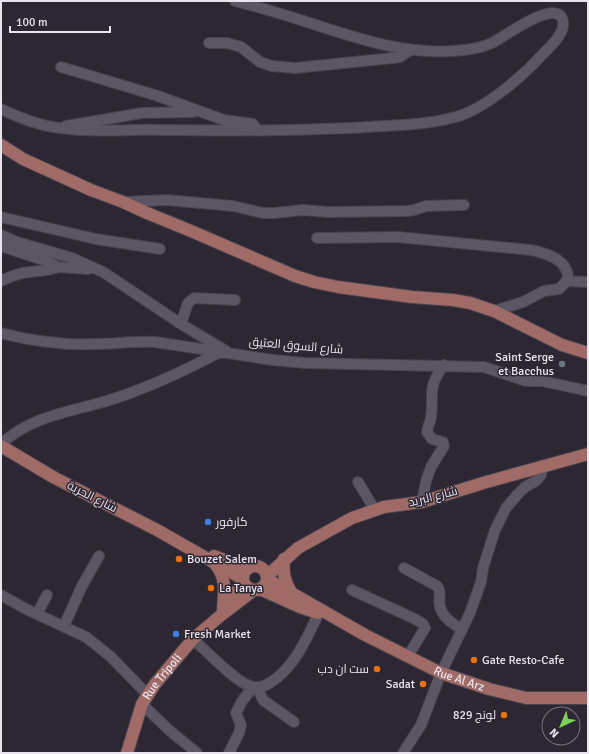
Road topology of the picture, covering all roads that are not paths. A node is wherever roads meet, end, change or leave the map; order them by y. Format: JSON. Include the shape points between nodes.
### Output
{"nodes":[{"id":1,"x":235,"y":1,"type":"edge"},
{"id":2,"x":209,"y":43,"type":"dead end"},
{"id":3,"x":410,"y":50,"type":"junction"},
{"id":4,"x":61,"y":67,"type":"dead end"},
{"id":5,"x":1,"y":109,"type":"edge"},
{"id":6,"x":199,"y":112,"type":"junction"},
{"id":7,"x":58,"y":128,"type":"junction"},
{"id":8,"x":254,"y":130,"type":"junction"},
{"id":9,"x":1,"y":145,"type":"edge"},
{"id":10,"x":1,"y":156,"type":"edge"},
{"id":11,"x":44,"y":168,"type":"junction"},
{"id":12,"x":123,"y":202,"type":"junction"},
{"id":13,"x":464,"y":205,"type":"dead end"},
{"id":14,"x":1,"y":217,"type":"edge"},
{"id":15,"x":1,"y":235,"type":"edge"},
{"id":16,"x":317,"y":238,"type":"dead end"},
{"id":17,"x":1,"y":246,"type":"edge"},
{"id":18,"x":160,"y":249,"type":"dead end"},
{"id":19,"x":58,"y":268,"type":"junction"},
{"id":20,"x":103,"y":272,"type":"junction"},
{"id":21,"x":1,"y":281,"type":"edge"},
{"id":22,"x":567,"y":281,"type":"junction"},
{"id":23,"x":588,"y":282,"type":"edge"},
{"id":24,"x":235,"y":300,"type":"dead end"},
{"id":25,"x":494,"y":311,"type":"junction"},
{"id":26,"x":181,"y":324,"type":"junction"},
{"id":27,"x":1,"y":333,"type":"edge"},
{"id":28,"x":220,"y":352,"type":"junction"},
{"id":29,"x":588,"y":353,"type":"edge"},
{"id":30,"x":232,"y":354,"type":"junction"},
{"id":31,"x":444,"y":365,"type":"junction"},
{"id":32,"x":588,"y":390,"type":"edge"},
{"id":33,"x":1,"y":445,"type":"edge"},
{"id":34,"x":588,"y":454,"type":"edge"},
{"id":35,"x":540,"y":467,"type":"junction"},
{"id":36,"x":358,"y":482,"type":"dead end"},
{"id":37,"x":422,"y":502,"type":"junction"},
{"id":38,"x":375,"y":510,"type":"junction"},
{"id":39,"x":185,"y":545,"type":"junction"},
{"id":40,"x":99,"y":556,"type":"dead end"},
{"id":41,"x":285,"y":558,"type":"junction"},
{"id":42,"x":215,"y":564,"type":"junction"},
{"id":43,"x":248,"y":568,"type":"junction"},
{"id":44,"x":404,"y":568,"type":"dead end"},
{"id":45,"x":243,"y":580,"type":"junction"},
{"id":46,"x":262,"y":580,"type":"junction"},
{"id":47,"x":352,"y":590,"type":"dead end"},
{"id":48,"x":291,"y":592,"type":"junction"},
{"id":49,"x":1,"y":594,"type":"edge"},
{"id":50,"x":47,"y":595,"type":"dead end"},
{"id":51,"x":222,"y":613,"type":"junction"},
{"id":52,"x":319,"y":613,"type":"junction"},
{"id":53,"x":37,"y":614,"type":"junction"},
{"id":54,"x":342,"y":621,"type":"junction"},
{"id":55,"x":64,"y":626,"type":"junction"},
{"id":56,"x":462,"y":630,"type":"junction"},
{"id":57,"x":193,"y":639,"type":"junction"},
{"id":58,"x":408,"y":656,"type":"junction"},
{"id":59,"x":441,"y":673,"type":"junction"},
{"id":60,"x":255,"y":687,"type":"junction"},
{"id":61,"x":588,"y":698,"type":"edge"},
{"id":62,"x":145,"y":700,"type":"junction"},
{"id":63,"x":294,"y":722,"type":"dead end"},
{"id":64,"x":127,"y":753,"type":"edge"},
{"id":65,"x":197,"y":753,"type":"edge"},
{"id":66,"x":229,"y":753,"type":"edge"},
{"id":67,"x":403,"y":753,"type":"edge"}],
"edges":[{"from":1,"to":3,"type":"street","via":[[365,41]]},
{"from":2,"to":3,"type":"street","via":[[227,43],[240,47],[260,62],[295,68],[393,58]]},
{"from":3,"to":8,"type":"street","via":[[463,50],[485,45],[500,38],[535,16],[550,11],[558,12],[562,16],[562,29],[558,37],[536,61],[483,105],[462,115],[416,124],[317,130]]},
{"from":4,"to":6,"type":"street","via":[[155,95]]},
{"from":5,"to":7,"type":"street","via":[[22,119]]},
{"from":6,"to":7,"type":"street","via":[[142,113]]},
{"from":6,"to":8,"type":"street","via":[[224,120],[253,124]]},
{"from":7,"to":8,"type":"street"},
{"from":9,"to":11,"type":"main road"},
{"from":10,"to":11,"type":"main road"},
{"from":11,"to":12,"type":"main road"},
{"from":12,"to":13,"type":"street","via":[[167,200],[233,206],[263,213],[302,210],[407,211],[426,206]]},
{"from":12,"to":25,"type":"main road","via":[[271,267],[314,282],[369,292],[453,300]]},
{"from":14,"to":18,"type":"street","via":[[88,237]]},
{"from":15,"to":20,"type":"street","via":[[72,258]]},
{"from":16,"to":22,"type":"street","via":[[398,237],[531,250],[556,258],[566,268]]},
{"from":17,"to":19,"type":"street","via":[[49,262]]},
{"from":19,"to":20,"type":"street","via":[[83,268]]},
{"from":19,"to":21,"type":"street","via":[[28,272]]},
{"from":20,"to":26,"type":"street"},
{"from":22,"to":23,"type":"street"},
{"from":22,"to":25,"type":"street","via":[[559,289],[544,291],[523,302]]},
{"from":24,"to":26,"type":"street","via":[[194,298],[188,303]]},
{"from":25,"to":29,"type":"main road","via":[[562,345]]},
{"from":26,"to":30,"type":"street"},
{"from":27,"to":28,"type":"street","name":"شارع السوق العتيق","via":[[56,344],[155,342]]},
{"from":28,"to":30,"type":"street","name":"شارع السوق العتيق"},
{"from":28,"to":33,"type":"street","via":[[169,377],[114,399],[43,418],[15,432]]},
{"from":30,"to":31,"type":"street","name":"شارع السوق العتيق","via":[[305,362]]},
{"from":31,"to":32,"type":"street","name":"شارع السوق العتيق","via":[[484,367],[526,381],[542,381]]},
{"from":31,"to":37,"type":"street","via":[[432,384],[431,419],[427,432],[432,439],[443,442],[444,446],[430,467]]},
{"from":33,"to":39,"type":"main road","name":"شارع الحرية","via":[[52,476]]},
{"from":34,"to":35,"type":"main road","name":"شارع البريد"},
{"from":35,"to":37,"type":"main road","name":"شارع البريد"},
{"from":35,"to":56,"type":"street","via":[[541,475],[525,487],[506,508],[495,530],[475,599]]},
{"from":36,"to":38,"type":"street"},
{"from":37,"to":38,"type":"main road","name":"شارع البريد"},
{"from":38,"to":41,"type":"main road","name":"شارع البريد","via":[[352,518],[310,540]]},
{"from":39,"to":42,"type":"main road"},
{"from":39,"to":43,"type":"main road"},
{"from":40,"to":55,"type":"street"},
{"from":41,"to":46,"type":"main road","name":"شارع البريد"},
{"from":41,"to":48,"type":"main road","via":[[286,582]]},
{"from":42,"to":45,"type":"main road"},
{"from":42,"to":51,"type":"main road","via":[[221,571],[224,582]]},
{"from":43,"to":45,"type":"main road","name":"Rue Tripoli"},
{"from":43,"to":46,"type":"main road","via":[[253,566]]},
{"from":44,"to":56,"type":"street","via":[[437,586],[440,591],[442,613]]},
{"from":45,"to":46,"type":"main road","via":[[246,586]]},
{"from":45,"to":51,"type":"main road","name":"Rue Tripoli"},
{"from":46,"to":48,"type":"main road","name":"Rue Al Arz"},
{"from":46,"to":51,"type":"main road","name":"Rue Tripoli"},
{"from":46,"to":52,"type":"main road","name":"Rue Al Arz","via":[[300,607]]},
{"from":47,"to":58,"type":"street","via":[[423,624],[425,628]]},
{"from":48,"to":54,"type":"main road","name":"Rue Al Arz"},
{"from":49,"to":53,"type":"street"},
{"from":50,"to":53,"type":"street"},
{"from":51,"to":57,"type":"main road","name":"Rue Tripoli"},
{"from":52,"to":54,"type":"main road","name":"Rue Al Arz"},
{"from":52,"to":60,"type":"street","via":[[306,642],[287,669],[270,684]]},
{"from":53,"to":55,"type":"street"},
{"from":54,"to":58,"type":"main road","name":"Rue Al Arz"},
{"from":55,"to":62,"type":"street","via":[[99,646]]},
{"from":56,"to":59,"type":"street"},
{"from":57,"to":60,"type":"street","via":[[242,682]]},
{"from":57,"to":62,"type":"main road","name":"Rue Tripoli","via":[[155,684]]},
{"from":58,"to":59,"type":"main road","name":"Rue Al Arz"},
{"from":59,"to":61,"type":"main road","name":"Rue Al Arz","via":[[526,698]]},
{"from":59,"to":67,"type":"street","via":[[421,725]]},
{"from":60,"to":63,"type":"street","via":[[263,700]]},
{"from":60,"to":66,"type":"street","via":[[242,701],[236,713],[241,725]]},
{"from":62,"to":64,"type":"main road","name":"Rue Tripoli"},
{"from":62,"to":65,"type":"street","via":[[169,730]]}]}
